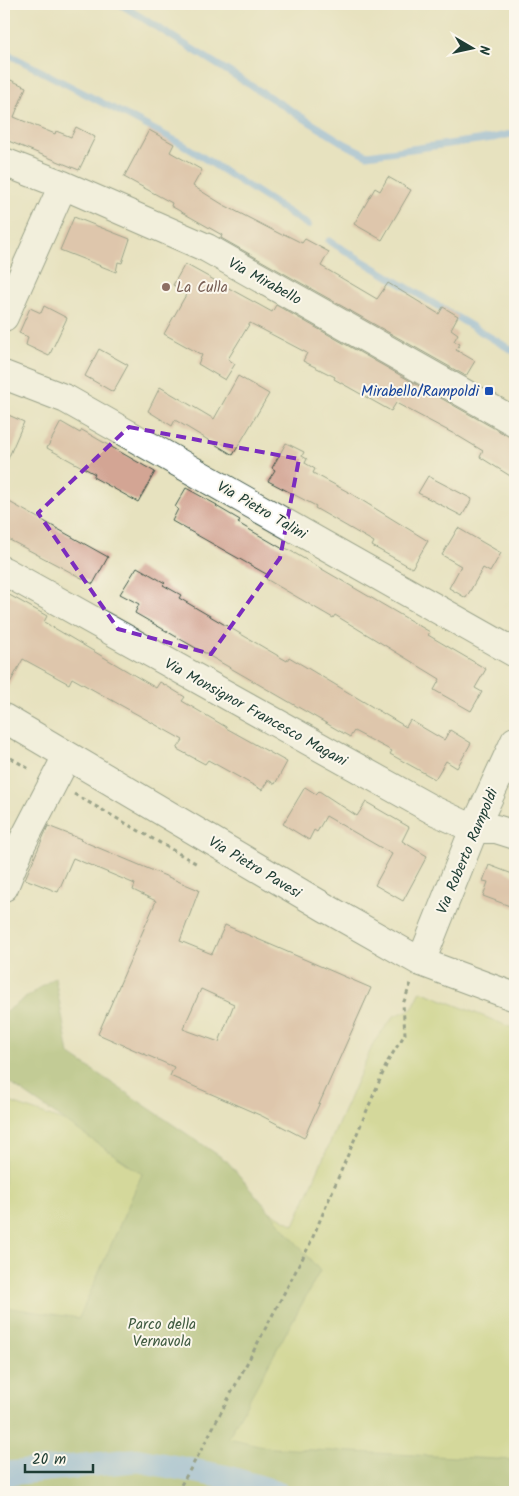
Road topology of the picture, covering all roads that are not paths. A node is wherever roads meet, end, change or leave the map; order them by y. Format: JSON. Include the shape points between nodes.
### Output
{"nodes":[{"id":1,"x":4,"y":162,"type":"edge"},
{"id":2,"x":63,"y":185,"type":"junction"},
{"id":3,"x":4,"y":317,"type":"edge"},
{"id":4,"x":4,"y":375,"type":"edge"},
{"id":5,"x":515,"y":422,"type":"edge"},
{"id":6,"x":4,"y":571,"type":"edge"},
{"id":7,"x":515,"y":653,"type":"edge"},
{"id":8,"x":4,"y":718,"type":"edge"},
{"id":9,"x":515,"y":741,"type":"edge"},
{"id":10,"x":68,"y":756,"type":"junction"},
{"id":11,"x":474,"y":829,"type":"junction"},
{"id":12,"x":515,"y":835,"type":"edge"},
{"id":13,"x":4,"y":887,"type":"edge"},
{"id":14,"x":421,"y":962,"type":"junction"},
{"id":15,"x":515,"y":997,"type":"edge"}],
"edges":[{"from":1,"to":2,"type":"street","name":"Via Mirabello"},
{"from":2,"to":3,"type":"street"},
{"from":2,"to":5,"type":"street","name":"Via Mirabello","via":[[207,248]]},
{"from":4,"to":7,"type":"street","name":"Via Pietro Talini","via":[[66,399]]},
{"from":6,"to":11,"type":"street","name":"Via Monsignor Francesco Magani","via":[[433,810]]},
{"from":8,"to":10,"type":"street","name":"Via Pietro Pavesi"},
{"from":9,"to":11,"type":"street","name":"Via Roberto Rampoldi"},
{"from":10,"to":13,"type":"street","via":[[22,843]]},
{"from":10,"to":14,"type":"street","name":"Via Pietro Pavesi"},
{"from":11,"to":12,"type":"street","name":"Via Monsignor Francesco Magani","via":[[496,829]]},
{"from":11,"to":14,"type":"street","name":"Via Roberto Rampoldi"},
{"from":14,"to":15,"type":"street","name":"Via Pietro Pavesi"}]}
